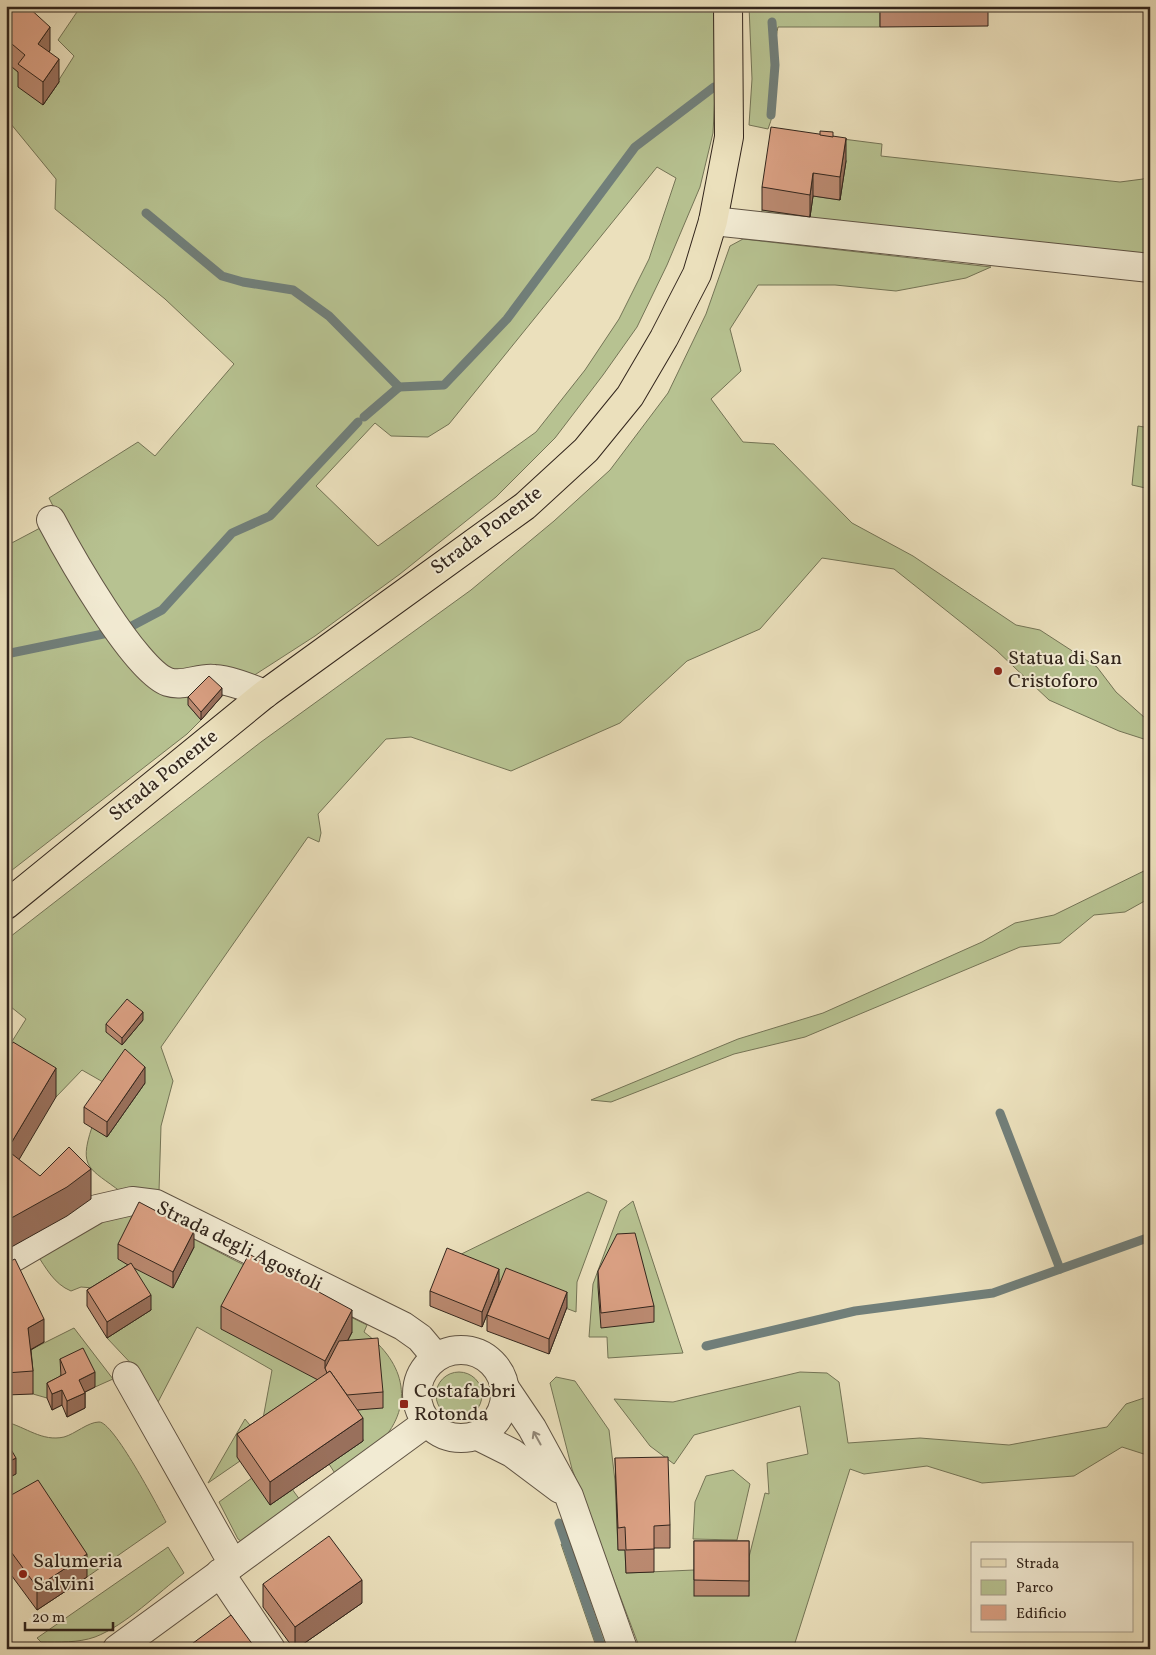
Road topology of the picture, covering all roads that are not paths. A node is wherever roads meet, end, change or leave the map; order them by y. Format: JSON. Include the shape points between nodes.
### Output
{"nodes":[{"id":1,"x":728,"y":6,"type":"edge"},
{"id":2,"x":713,"y":220,"type":"junction"},
{"id":3,"x":1150,"y":268,"type":"edge"},
{"id":4,"x":50,"y":520,"type":"dead end"},
{"id":5,"x":265,"y":694,"type":"junction"},
{"id":6,"x":6,"y":905,"type":"edge"},
{"id":7,"x":6,"y":1262,"type":"edge"},
{"id":8,"x":436,"y":1357,"type":"junction"},
{"id":9,"x":127,"y":1376,"type":"dead end"},
{"id":10,"x":505,"y":1388,"type":"junction"},
{"id":11,"x":426,"y":1423,"type":"junction"},
{"id":12,"x":478,"y":1436,"type":"junction"},
{"id":13,"x":569,"y":1496,"type":"junction"},
{"id":14,"x":226,"y":1569,"type":"junction"},
{"id":15,"x":124,"y":1643,"type":"edge"},
{"id":16,"x":95,"y":1649,"type":"edge"},
{"id":17,"x":271,"y":1649,"type":"edge"},
{"id":18,"x":624,"y":1649,"type":"edge"}],
"edges":[{"from":1,"to":2,"type":"main road","name":"Strada Ponente","via":[[729,137]]},
{"from":2,"to":3,"type":"street"},
{"from":2,"to":5,"type":"main road","name":"Strada Ponente","via":[[697,274],[664,338],[630,396],[586,450],[525,506]]},
{"from":4,"to":5,"type":"street","via":[[132,652],[152,672],[168,682],[181,684],[212,678]]},
{"from":5,"to":6,"type":"main road","name":"Strada Ponente"},
{"from":7,"to":8,"type":"street","name":"Strada degli Agostoli","via":[[97,1209],[132,1201],[156,1204],[403,1326],[420,1338]]},
{"from":8,"to":10,"type":"street","via":[[448,1352],[473,1352],[494,1365]]},
{"from":8,"to":11,"type":"street","via":[[425,1367],[417,1388],[419,1410]]},
{"from":9,"to":14,"type":"street"},
{"from":10,"to":12,"type":"street","via":[[500,1416]]},
{"from":13,"to":10,"type":"street","one_way":true,"via":[[532,1428]]},
{"from":11,"to":12,"type":"street","via":[[445,1436],[467,1439]]},
{"from":11,"to":14,"type":"street"},
{"from":12,"to":13,"type":"street","via":[[512,1453]]},
{"from":13,"to":18,"type":"street"},
{"from":14,"to":15,"type":"street"},
{"from":14,"to":17,"type":"street"},
{"from":15,"to":16,"type":"street"}]}
